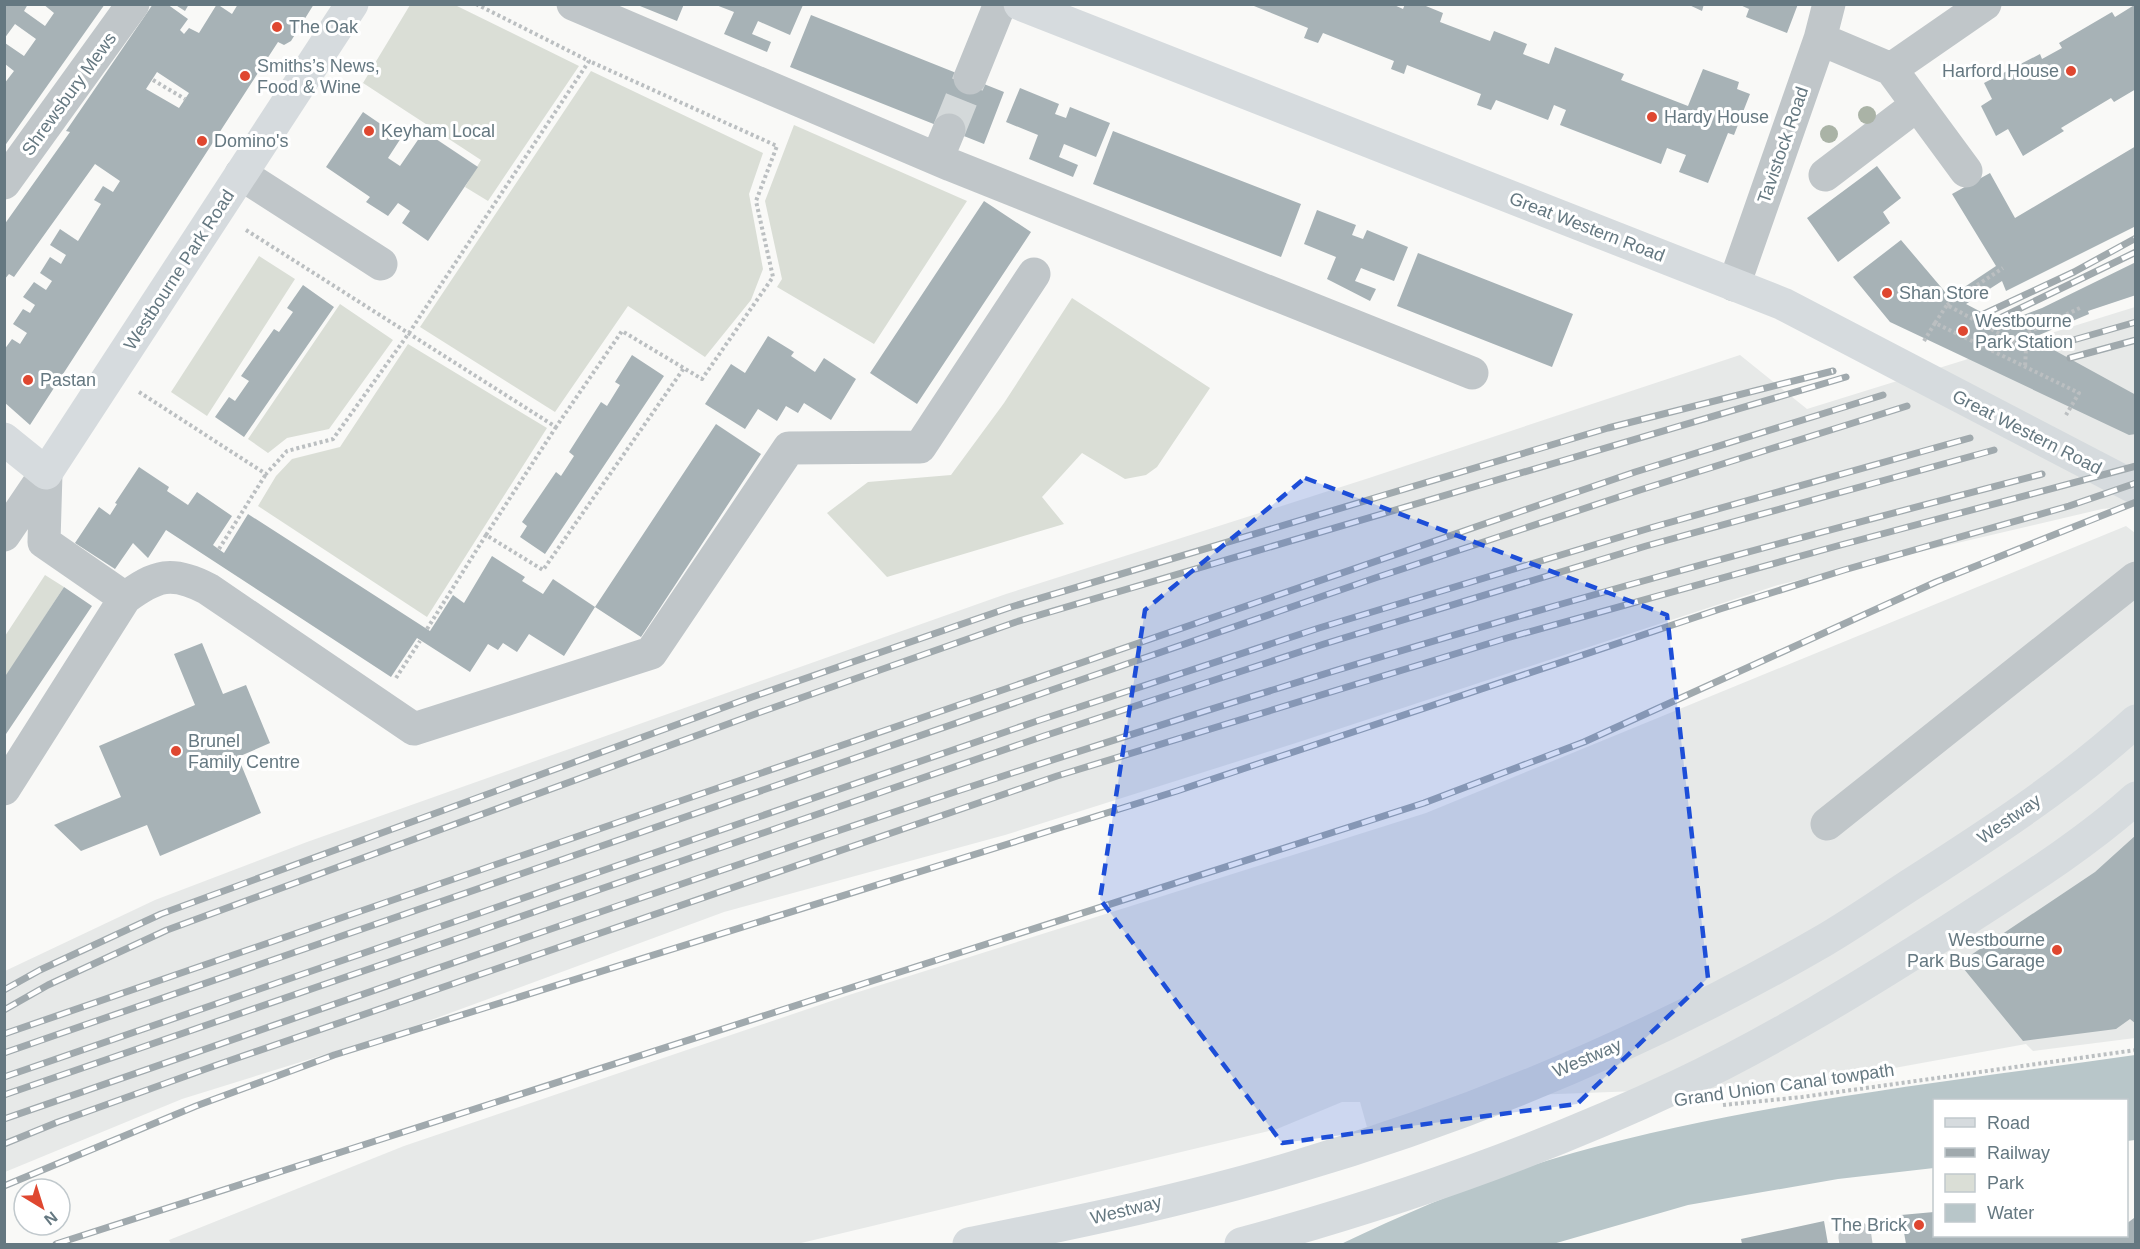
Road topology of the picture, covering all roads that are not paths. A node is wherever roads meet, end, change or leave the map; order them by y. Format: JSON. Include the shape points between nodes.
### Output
{"nodes":[{"id":1,"x":134,"y":4,"type":"edge"},
{"id":2,"x":352,"y":4,"type":"edge"},
{"id":3,"x":573,"y":4,"type":"edge"},
{"id":4,"x":1000,"y":4,"type":"edge"},
{"id":5,"x":1020,"y":4,"type":"edge"},
{"id":6,"x":1829,"y":4,"type":"edge"},
{"id":7,"x":1985,"y":4,"type":"edge"},
{"id":8,"x":1820,"y":39,"type":"junction"},
{"id":9,"x":1891,"y":69,"type":"junction"},
{"id":10,"x":970,"y":78,"type":"tunnel mouth"},
{"id":11,"x":1917,"y":105,"type":"junction"},
{"id":12,"x":1965,"y":171,"type":"dead end"},
{"id":13,"x":242,"y":174,"type":"junction"},
{"id":14,"x":1825,"y":175,"type":"dead end"},
{"id":15,"x":4,"y":183,"type":"edge"},
{"id":16,"x":381,"y":264,"type":"dead end"},
{"id":17,"x":1034,"y":274,"type":"dead end"},
{"id":18,"x":1734,"y":285,"type":"junction"},
{"id":19,"x":1472,"y":373,"type":"dead end"},
{"id":20,"x":4,"y":439,"type":"edge"},
{"id":21,"x":46,"y":473,"type":"junction"},
{"id":22,"x":2136,"y":488,"type":"edge"},
{"id":23,"x":4,"y":535,"type":"edge"},
{"id":24,"x":2136,"y":578,"type":"edge"},
{"id":25,"x":125,"y":598,"type":"junction"},
{"id":26,"x":2136,"y":721,"type":"edge"},
{"id":27,"x":4,"y":789,"type":"edge"},
{"id":28,"x":2136,"y":798,"type":"edge"},
{"id":29,"x":1827,"y":824,"type":"dead end"},
{"id":30,"x":969,"y":1245,"type":"edge"},
{"id":31,"x":1241,"y":1245,"type":"edge"}],
"edges":[{"from":1,"to":15,"type":"street","name":"Shrewsbury Mews"},
{"from":2,"to":13,"type":"main road","name":"Westbourne Park Road"},
{"from":3,"to":19,"type":"street","via":[[943,144]]},
{"from":4,"to":10,"type":"street"},
{"from":5,"to":18,"type":"main road","name":"Great Western Road"},
{"from":6,"to":8,"type":"street","name":"Tavistock Road"},
{"from":7,"to":9,"type":"street"},
{"from":8,"to":9,"type":"street"},
{"from":8,"to":18,"type":"street","name":"Tavistock Road"},
{"from":9,"to":11,"type":"street"},
{"from":11,"to":12,"type":"street"},
{"from":11,"to":14,"type":"street"},
{"from":13,"to":16,"type":"street"},
{"from":13,"to":21,"type":"main road","name":"Westbourne Park Road"},
{"from":17,"to":25,"type":"street","via":[[920,447],[789,448],[651,653],[414,729],[196,583],[171,577],[148,581]]},
{"from":18,"to":22,"type":"main road","name":"Great Western Road","via":[[1783,304]]},
{"from":20,"to":21,"type":"main road"},
{"from":21,"to":23,"type":"street","name":"Westbourne Park Road"},
{"from":21,"to":25,"type":"street","via":[[44,542]]},
{"from":24,"to":29,"type":"street"},
{"from":25,"to":27,"type":"street"},
{"from":26,"to":30,"type":"main road","name":"Westway","via":[[2092,760],[1884,903],[1823,941],[1650,1032],[1478,1105],[1292,1168],[1109,1215]]},
{"from":28,"to":31,"type":"main road","via":[[2010,891],[1848,996],[1679,1086],[1500,1162],[1327,1221]]}]}
